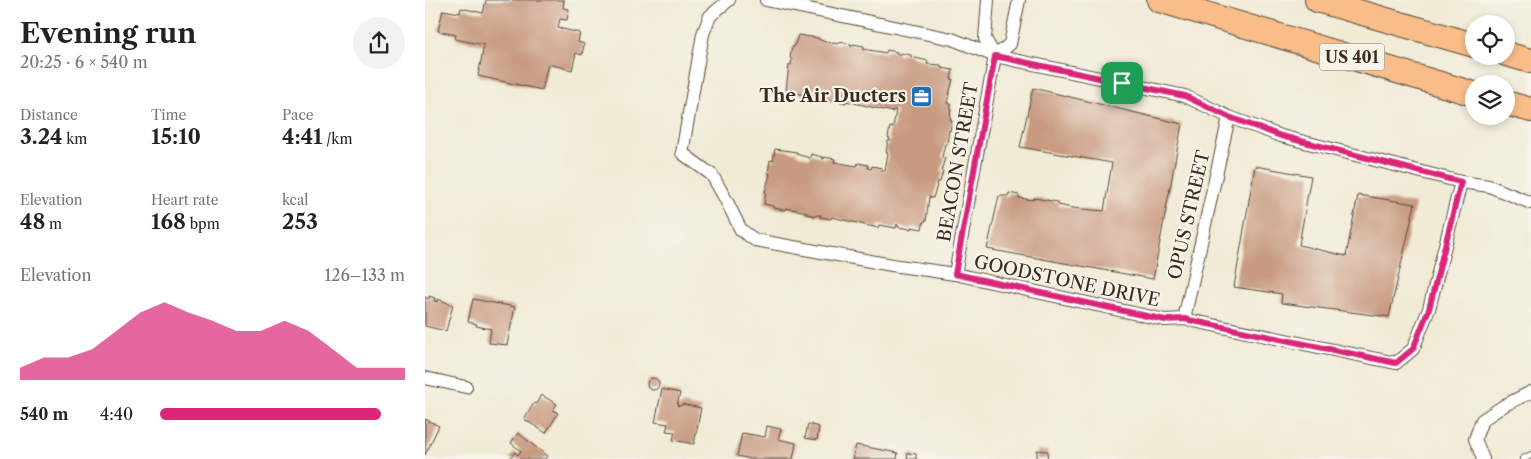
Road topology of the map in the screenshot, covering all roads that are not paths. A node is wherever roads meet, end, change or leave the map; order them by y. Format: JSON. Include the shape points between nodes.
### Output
{"nodes":[{"id":1,"x":729,"y":0,"type":"edge"},
{"id":2,"x":766,"y":0,"type":"edge"},
{"id":3,"x":988,"y":0,"type":"edge"},
{"id":4,"x":1019,"y":0,"type":"edge"},
{"id":5,"x":1159,"y":0,"type":"edge"},
{"id":6,"x":1317,"y":0,"type":"edge"},
{"id":7,"x":1465,"y":42,"type":"edge"},
{"id":8,"x":995,"y":56,"type":"junction"},
{"id":9,"x":1515,"y":57,"type":"edge"},
{"id":10,"x":1531,"y":61,"type":"edge"},
{"id":11,"x":1465,"y":91,"type":"edge"},
{"id":12,"x":1515,"y":106,"type":"edge"},
{"id":13,"x":1531,"y":110,"type":"edge"},
{"id":14,"x":1229,"y":117,"type":"junction"},
{"id":15,"x":1461,"y":182,"type":"junction"},
{"id":16,"x":1531,"y":203,"type":"edge"},
{"id":17,"x":955,"y":274,"type":"junction"},
{"id":18,"x":1184,"y":319,"type":"junction"},
{"id":19,"x":425,"y":378,"type":"edge"},
{"id":20,"x":466,"y":388,"type":"dead end"},
{"id":21,"x":1531,"y":392,"type":"edge"},
{"id":22,"x":1531,"y":455,"type":"edge"},
{"id":23,"x":1483,"y":459,"type":"edge"},
{"id":24,"x":1523,"y":459,"type":"edge"}],
"edges":[{"from":1,"to":17,"type":"street","name":"GOODSTONE DRIVE","via":[[711,16],[703,34],[682,153],[711,175],[741,230],[755,240],[892,266]]},
{"from":2,"to":8,"type":"street","via":[[952,38]]},
{"from":3,"to":8,"type":"street","via":[[985,39]]},
{"from":4,"to":8,"type":"street","name":"BEACON STREET","via":[[1009,44]]},
{"from":5,"to":11,"type":"highway","number":"US 401"},
{"from":6,"to":7,"type":"highway","number":"US 401"},
{"from":8,"to":14,"type":"street","via":[[1185,96]]},
{"from":8,"to":17,"type":"street","name":"BEACON STREET"},
{"from":9,"to":10,"type":"highway"},
{"from":12,"to":13,"type":"highway"},
{"from":14,"to":15,"type":"street","via":[[1281,136]]},
{"from":14,"to":18,"type":"street","name":"OPUS STREET"},
{"from":15,"to":16,"type":"street","via":[[1489,186]]},
{"from":15,"to":18,"type":"street","name":"GOODSTONE DRIVE","via":[[1429,309],[1413,349],[1396,363]]},
{"from":17,"to":18,"type":"street","name":"GOODSTONE DRIVE","via":[[1165,320]]},
{"from":19,"to":20,"type":"street"},
{"from":21,"to":23,"type":"street","via":[[1482,420],[1475,439]]},
{"from":22,"to":24,"type":"lane"}]}
